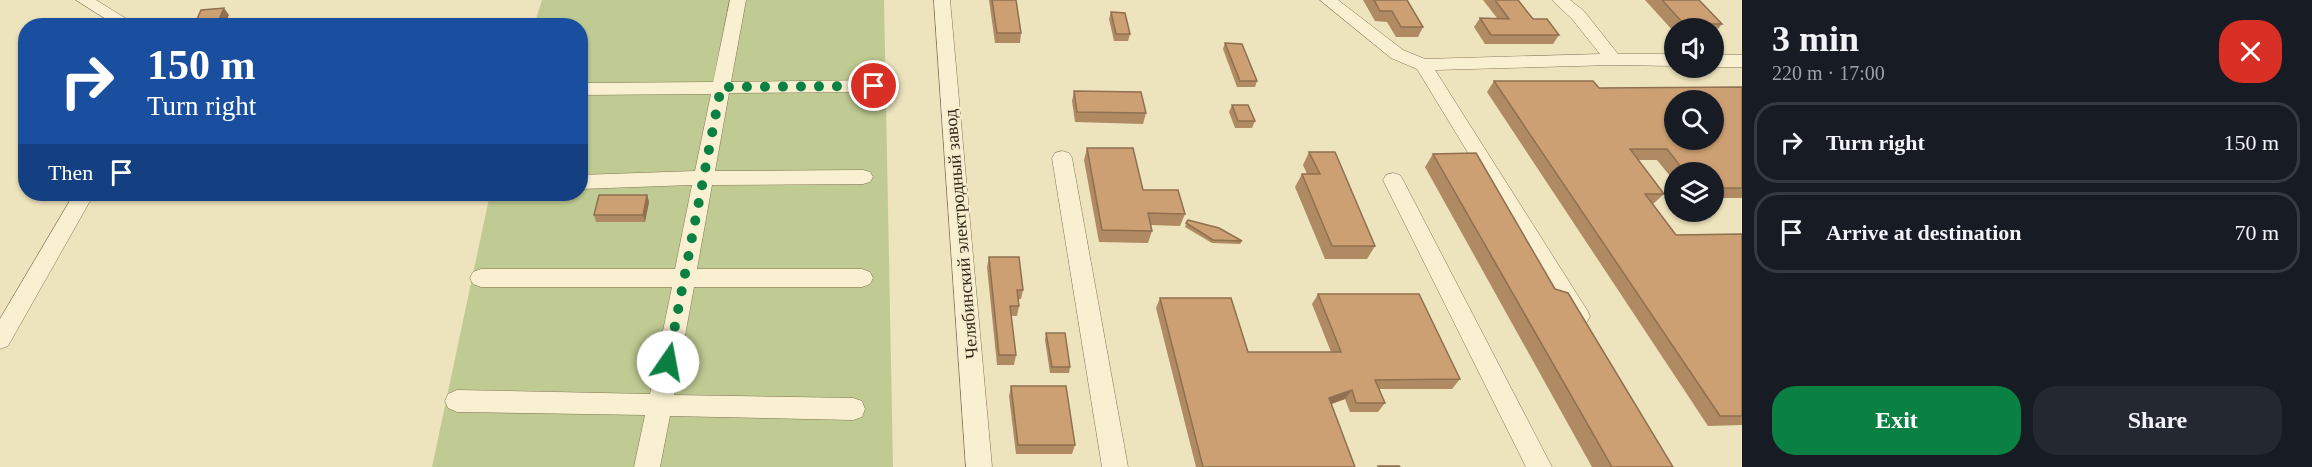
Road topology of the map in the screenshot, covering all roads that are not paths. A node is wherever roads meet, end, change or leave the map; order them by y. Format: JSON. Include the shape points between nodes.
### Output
{"nodes":[{"id":1,"x":84,"y":0,"type":"edge"},
{"id":2,"x":738,"y":0,"type":"edge"},
{"id":3,"x":942,"y":0,"type":"edge"},
{"id":4,"x":1328,"y":0,"type":"edge"},
{"id":5,"x":1560,"y":0,"type":"edge"},
{"id":6,"x":116,"y":18,"type":"edge"},
{"id":7,"x":1613,"y":60,"type":"junction"},
{"id":8,"x":1664,"y":60,"type":"edge"},
{"id":9,"x":1423,"y":65,"type":"junction"},
{"id":10,"x":874,"y":86,"type":"dead end"},
{"id":11,"x":721,"y":87,"type":"junction"},
{"id":12,"x":588,"y":88,"type":"edge"},
{"id":13,"x":1062,"y":158,"type":"dead end"},
{"id":14,"x":862,"y":177,"type":"dead end"},
{"id":15,"x":703,"y":178,"type":"junction"},
{"id":16,"x":1393,"y":180,"type":"dead end"},
{"id":17,"x":588,"y":182,"type":"edge"},
{"id":18,"x":80,"y":201,"type":"edge"},
{"id":19,"x":686,"y":277,"type":"junction"},
{"id":20,"x":481,"y":278,"type":"dead end"},
{"id":21,"x":862,"y":278,"type":"dead end"},
{"id":22,"x":1592,"y":336,"type":"edge"},
{"id":23,"x":0,"y":339,"type":"edge"},
{"id":24,"x":457,"y":401,"type":"dead end"},
{"id":25,"x":659,"y":405,"type":"junction"},
{"id":26,"x":853,"y":409,"type":"dead end"},
{"id":27,"x":647,"y":467,"type":"edge"},
{"id":28,"x":979,"y":467,"type":"edge"},
{"id":29,"x":1115,"y":467,"type":"edge"},
{"id":30,"x":1539,"y":467,"type":"edge"}],
"edges":[{"from":1,"to":6,"type":"street"},
{"from":2,"to":11,"type":"street"},
{"from":3,"to":28,"type":"street","name":"Челябинский электродный завод"},
{"from":4,"to":9,"type":"street","via":[[1397,54]]},
{"from":5,"to":7,"type":"street","via":[[1578,15]]},
{"from":7,"to":8,"type":"street"},
{"from":7,"to":9,"type":"street"},
{"from":9,"to":22,"type":"street"},
{"from":10,"to":11,"type":"street"},
{"from":11,"to":12,"type":"street"},
{"from":11,"to":15,"type":"street"},
{"from":13,"to":29,"type":"street"},
{"from":14,"to":15,"type":"street"},
{"from":15,"to":17,"type":"street"},
{"from":15,"to":19,"type":"street"},
{"from":16,"to":30,"type":"street"},
{"from":18,"to":23,"type":"street"},
{"from":19,"to":20,"type":"street"},
{"from":19,"to":21,"type":"street"},
{"from":19,"to":25,"type":"street"},
{"from":24,"to":25,"type":"street"},
{"from":25,"to":26,"type":"street"},
{"from":25,"to":27,"type":"street"}]}
